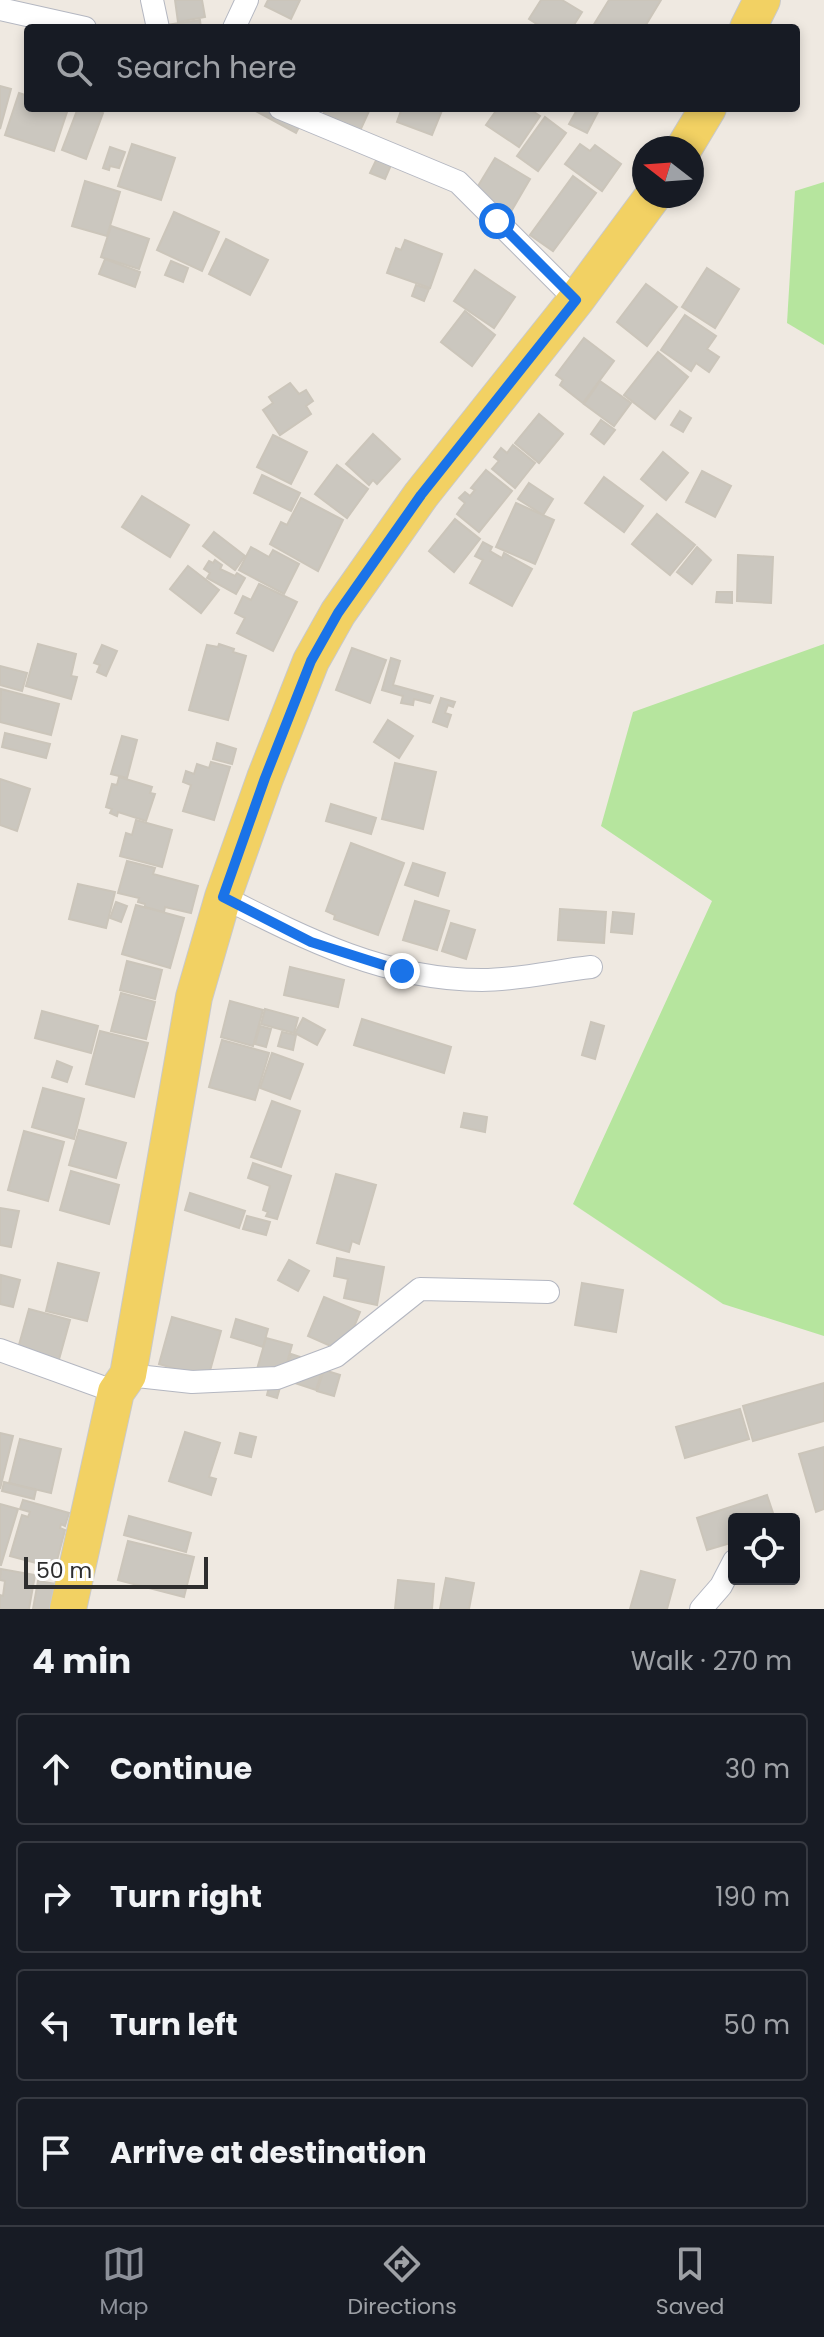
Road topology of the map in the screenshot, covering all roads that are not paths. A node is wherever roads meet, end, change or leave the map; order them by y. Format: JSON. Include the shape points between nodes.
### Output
{"nodes":[{"id":1,"x":152,"y":0,"type":"edge"},
{"id":2,"x":247,"y":0,"type":"edge"},
{"id":3,"x":762,"y":0,"type":"edge"},
{"id":4,"x":0,"y":9,"type":"edge"},
{"id":5,"x":67,"y":24,"type":"edge"},
{"id":6,"x":157,"y":24,"type":"edge"},
{"id":7,"x":236,"y":24,"type":"edge"},
{"id":8,"x":750,"y":24,"type":"edge"},
{"id":9,"x":290,"y":112,"type":"edge"},
{"id":10,"x":706,"y":112,"type":"edge"},
{"id":11,"x":691,"y":136,"type":"edge"},
{"id":12,"x":644,"y":208,"type":"edge"},
{"id":13,"x":576,"y":300,"type":"junction"},
{"id":14,"x":223,"y":897,"type":"junction"},
{"id":15,"x":591,"y":967,"type":"dead end"},
{"id":16,"x":548,"y":1292,"type":"dead end"},
{"id":17,"x":0,"y":1350,"type":"edge"},
{"id":18,"x":122,"y":1383,"type":"junction"},
{"id":19,"x":728,"y":1573,"type":"edge"},
{"id":20,"x":68,"y":1609,"type":"edge"},
{"id":21,"x":701,"y":1609,"type":"edge"}],
"edges":[{"from":1,"to":6,"type":"street"},
{"from":2,"to":7,"type":"street"},
{"from":3,"to":8,"type":"main road"},
{"from":4,"to":5,"type":"street"},
{"from":9,"to":13,"type":"street","via":[[458,182]]},
{"from":10,"to":11,"type":"main road"},
{"from":12,"to":13,"type":"main road"},
{"from":13,"to":14,"type":"main road","via":[[421,495],[338,613],[311,661]]},
{"from":14,"to":15,"type":"street","via":[[311,942],[427,976],[484,980]]},
{"from":14,"to":18,"type":"main road","via":[[194,997]]},
{"from":16,"to":18,"type":"street","via":[[420,1289],[336,1356],[277,1378]]},
{"from":17,"to":18,"type":"street"},
{"from":18,"to":20,"type":"main road"},
{"from":19,"to":21,"type":"street"}]}
